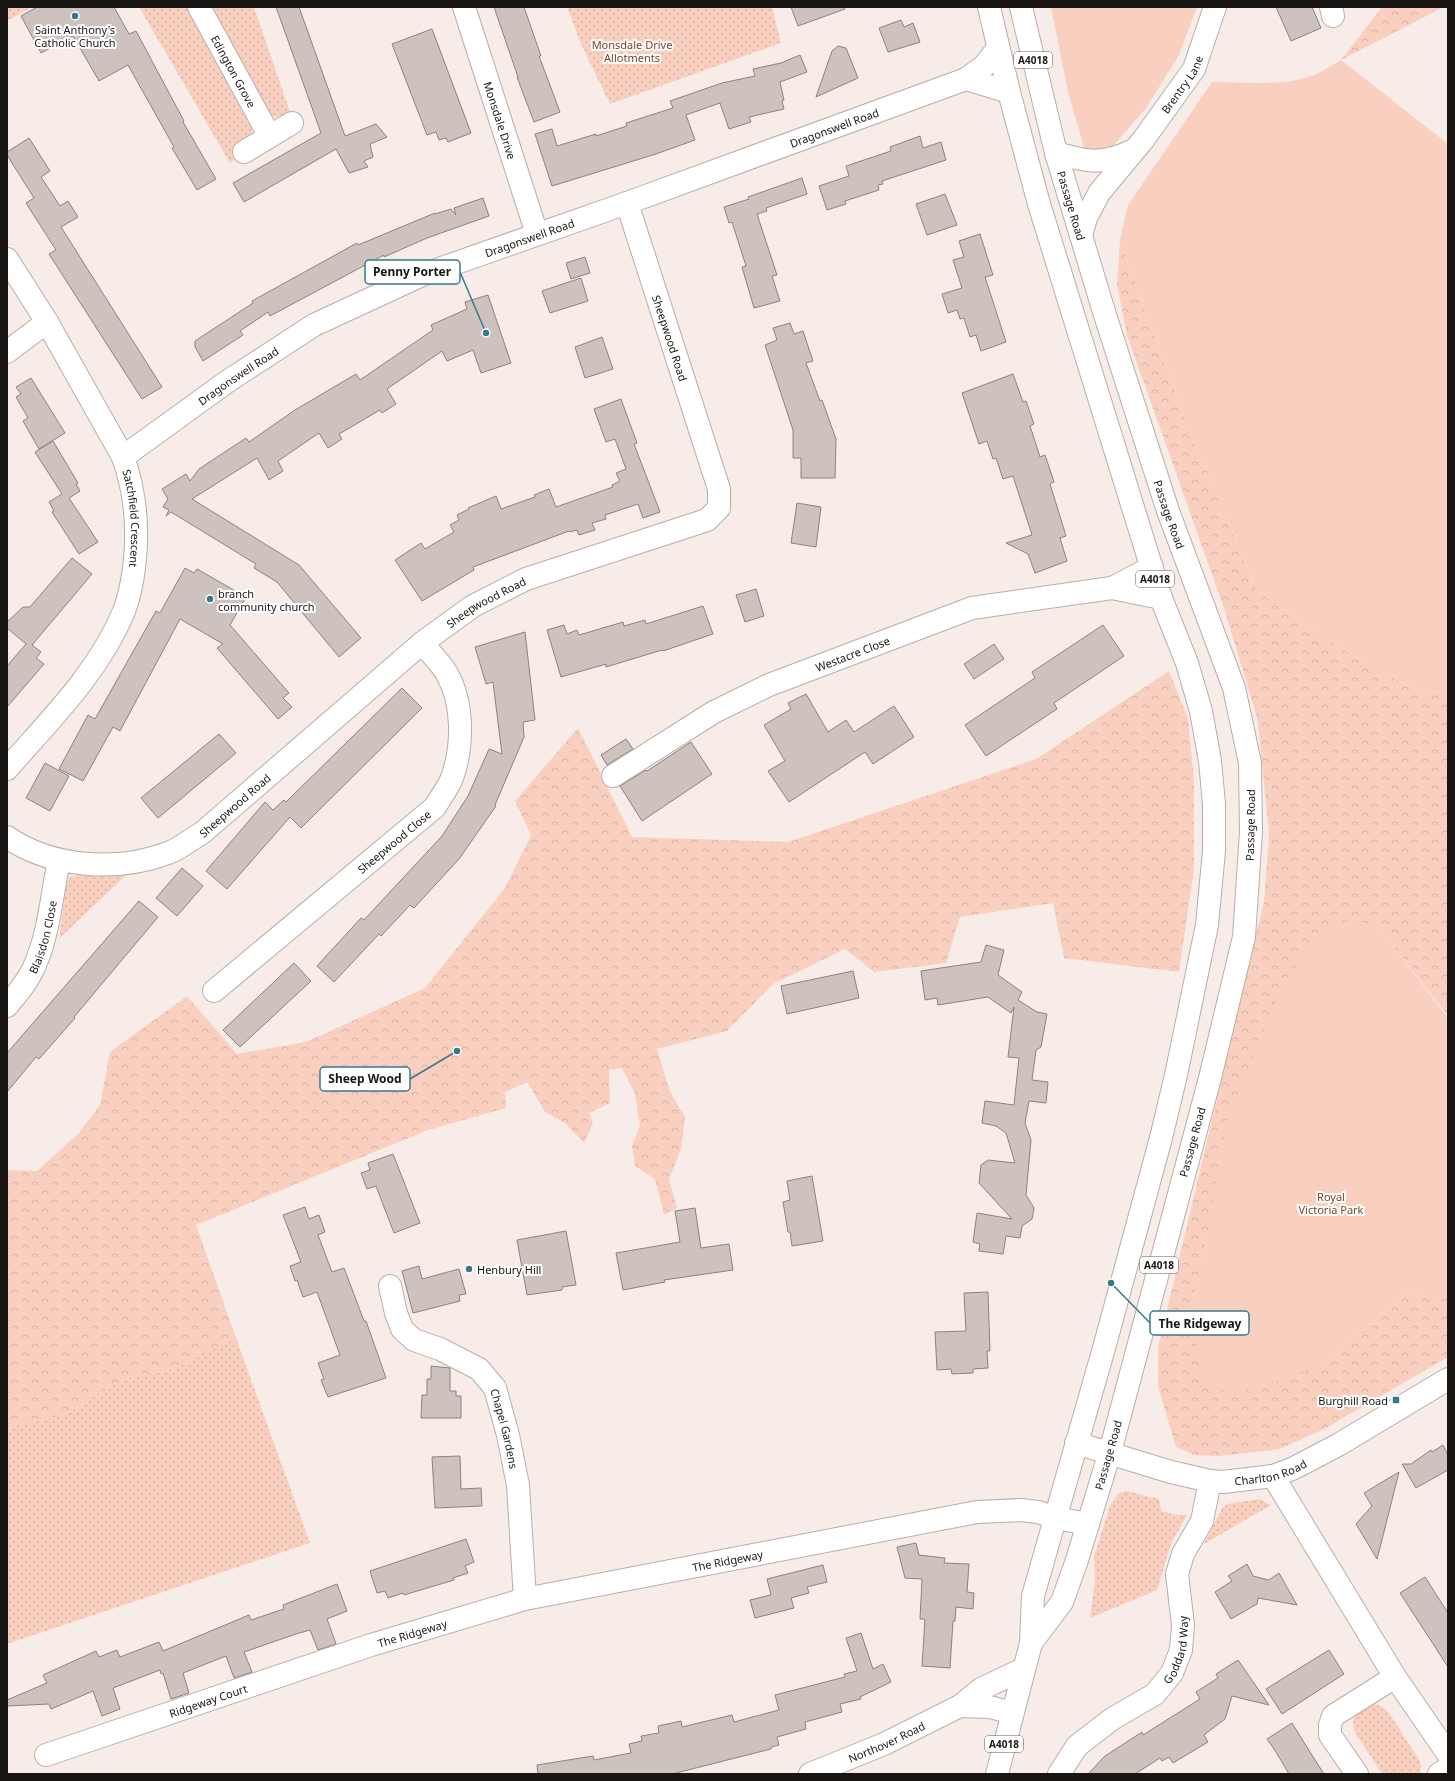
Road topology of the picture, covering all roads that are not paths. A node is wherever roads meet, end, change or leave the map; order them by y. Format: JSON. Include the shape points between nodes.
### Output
{"nodes":[{"id":1,"x":199,"y":7,"type":"edge"},
{"id":2,"x":464,"y":7,"type":"edge"},
{"id":3,"x":989,"y":7,"type":"edge"},
{"id":4,"x":1021,"y":7,"type":"edge"},
{"id":5,"x":1214,"y":7,"type":"edge"},
{"id":6,"x":998,"y":48,"type":"junction"},
{"id":7,"x":966,"y":80,"type":"junction"},
{"id":8,"x":1009,"y":92,"type":"junction"},
{"id":9,"x":292,"y":123,"type":"dead end"},
{"id":10,"x":269,"y":135,"type":"junction"},
{"id":11,"x":1132,"y":151,"type":"junction"},
{"id":12,"x":244,"y":152,"type":"dead end"},
{"id":13,"x":1056,"y":153,"type":"junction"},
{"id":14,"x":627,"y":203,"type":"junction"},
{"id":15,"x":537,"y":234,"type":"junction"},
{"id":16,"x":1081,"y":236,"type":"junction"},
{"id":17,"x":7,"y":259,"type":"edge"},
{"id":18,"x":46,"y":322,"type":"junction"},
{"id":19,"x":7,"y":352,"type":"edge"},
{"id":20,"x":123,"y":457,"type":"junction"},
{"id":21,"x":1152,"y":567,"type":"junction"},
{"id":22,"x":1112,"y":588,"type":"junction"},
{"id":23,"x":1161,"y":598,"type":"junction"},
{"id":24,"x":422,"y":643,"type":"junction"},
{"id":25,"x":7,"y":769,"type":"edge"},
{"id":26,"x":613,"y":776,"type":"dead end"},
{"id":27,"x":7,"y":837,"type":"edge"},
{"id":28,"x":59,"y":860,"type":"junction"},
{"id":29,"x":214,"y":991,"type":"dead end"},
{"id":30,"x":7,"y":1006,"type":"edge"},
{"id":31,"x":390,"y":1286,"type":"dead end"},
{"id":32,"x":1448,"y":1379,"type":"edge"},
{"id":33,"x":1076,"y":1443,"type":"junction"},
{"id":34,"x":1110,"y":1452,"type":"junction"},
{"id":35,"x":1273,"y":1476,"type":"junction"},
{"id":36,"x":1210,"y":1481,"type":"junction"},
{"id":37,"x":1056,"y":1518,"type":"junction"},
{"id":38,"x":1088,"y":1524,"type":"junction"},
{"id":39,"x":525,"y":1599,"type":"junction"},
{"id":40,"x":1031,"y":1643,"type":"junction"},
{"id":41,"x":371,"y":1645,"type":"joint"},
{"id":42,"x":1023,"y":1669,"type":"junction"},
{"id":43,"x":1395,"y":1677,"type":"junction"},
{"id":44,"x":960,"y":1706,"type":"junction"},
{"id":45,"x":1012,"y":1713,"type":"junction"},
{"id":46,"x":46,"y":1754,"type":"dead end"},
{"id":47,"x":1448,"y":1754,"type":"edge"},
{"id":48,"x":1448,"y":1768,"type":"edge"},
{"id":49,"x":810,"y":1774,"type":"edge"},
{"id":50,"x":997,"y":1774,"type":"edge"},
{"id":51,"x":1059,"y":1774,"type":"edge"},
{"id":52,"x":1357,"y":1774,"type":"edge"},
{"id":53,"x":1439,"y":1774,"type":"edge"}],
"edges":[{"from":1,"to":10,"type":"street","name":"Edington Grove"},
{"from":2,"to":15,"type":"street","name":"Monsdale Drive"},
{"from":3,"to":6,"type":"street","name":"Passage Road","number":"A4018"},
{"from":4,"to":13,"type":"street","name":"Passage Road","number":"A4018"},
{"from":5,"to":11,"type":"street","name":"Brentry Lane","via":[[1194,69]]},
{"from":6,"to":7,"type":"street","name":"Dragonswell Road","via":[[984,66]]},
{"from":6,"to":8,"type":"street","name":"Passage Road","number":"A4018"},
{"from":7,"to":8,"type":"street"},
{"from":7,"to":14,"type":"street","name":"Dragonswell Road"},
{"from":8,"to":21,"type":"street","name":"Passage Road","number":"A4018","via":[[1039,204]]},
{"from":9,"to":10,"type":"street"},
{"from":10,"to":12,"type":"street"},
{"from":11,"to":13,"type":"street","name":"Brentry Lane","via":[[1115,159],[1100,162],[1084,161]]},
{"from":11,"to":16,"type":"street","name":"Brentry Lane","via":[[1099,193],[1086,218]]},
{"from":13,"to":16,"type":"street","name":"Passage Road","number":"A4018"},
{"from":14,"to":15,"type":"street","name":"Dragonswell Road"},
{"from":14,"to":24,"type":"street","name":"Sheepwood Road","via":[[719,489],[719,508],[707,520],[526,579],[472,606]]},
{"from":15,"to":20,"type":"street","name":"Dragonswell Road","via":[[422,275],[314,325],[228,381]]},
{"from":16,"to":34,"type":"street","name":"Passage Road","number":"A4018","via":[[1168,511],[1234,688],[1250,764],[1252,832],[1244,937],[1210,1078]]},
{"from":17,"to":18,"type":"street","name":"Satchfield Crescent"},
{"from":18,"to":19,"type":"street"},
{"from":18,"to":20,"type":"street","name":"Satchfield Crescent"},
{"from":20,"to":25,"type":"street","name":"Satchfield Crescent","via":[[130,474],[137,530],[135,569],[124,611],[105,647],[79,686]]},
{"from":21,"to":22,"type":"street","name":"Westacre Close"},
{"from":21,"to":23,"type":"street","name":"Passage Road","number":"A4018"},
{"from":22,"to":23,"type":"street","name":"Westacre Close"},
{"from":22,"to":26,"type":"street","name":"Westacre Close","via":[[980,607],[950,616],[769,685],[714,712]]},
{"from":23,"to":33,"type":"street","name":"Passage Road","number":"A4018","via":[[1187,663],[1201,711],[1210,761],[1214,804],[1214,851],[1207,925],[1161,1138]]},
{"from":24,"to":28,"type":"street","name":"Sheepwood Road","via":[[202,833],[170,852],[144,860],[113,864]]},
{"from":24,"to":29,"type":"street","name":"Sheepwood Close","via":[[447,674],[456,698],[460,726],[459,749],[451,779],[435,807]]},
{"from":27,"to":28,"type":"street","name":"Sheepwood Road"},
{"from":28,"to":30,"type":"street","name":"Blaisdon Close","via":[[43,943],[35,966]]},
{"from":31,"to":39,"type":"street","name":"Chapel Gardens","via":[[388,1315],[402,1329],[414,1340],[479,1369],[495,1388],[518,1485]]},
{"from":32,"to":35,"type":"street","name":"Charlton Road","via":[[1338,1445]]},
{"from":33,"to":34,"type":"street","name":"Charlton Road"},
{"from":33,"to":37,"type":"street","name":"Passage Road","number":"A4018"},
{"from":34,"to":36,"type":"street","name":"Charlton Road","via":[[1171,1472]]},
{"from":34,"to":38,"type":"street","name":"Passage Road","number":"A4018"},
{"from":35,"to":36,"type":"street","name":"Charlton Road","via":[[1224,1482]]},
{"from":35,"to":43,"type":"street"},
{"from":36,"to":51,"type":"street","name":"Goddard Way","via":[[1202,1521],[1183,1554],[1177,1574],[1182,1625],[1181,1650],[1172,1673],[1155,1694],[1112,1719],[1077,1746]]},
{"from":37,"to":38,"type":"street","name":"The Ridgeway"},
{"from":37,"to":39,"type":"street","name":"The Ridgeway","via":[[1021,1510],[977,1512]]},
{"from":37,"to":40,"type":"street","name":"Passage Road","number":"A4018","via":[[1033,1596]]},
{"from":38,"to":40,"type":"street","name":"Passage Road","number":"A4018","via":[[1062,1602]]},
{"from":39,"to":41,"type":"street","name":"The Ridgeway"},
{"from":40,"to":42,"type":"street","name":"Passage Road","number":"A4018"},
{"from":41,"to":46,"type":"street","name":"Ridgeway Court"},
{"from":42,"to":44,"type":"street","name":"Northover Road","via":[[981,1688]]},
{"from":42,"to":45,"type":"street","name":"Passage Road","number":"A4018"},
{"from":43,"to":47,"type":"street"},
{"from":43,"to":52,"type":"street","via":[[1333,1716],[1330,1735]]},
{"from":44,"to":45,"type":"street","name":"Northover Road","via":[[990,1707]]},
{"from":44,"to":49,"type":"street","name":"Northover Road","via":[[884,1744]]},
{"from":45,"to":50,"type":"street","name":"Passage Road","number":"A4018"},
{"from":48,"to":53,"type":"street"}]}
